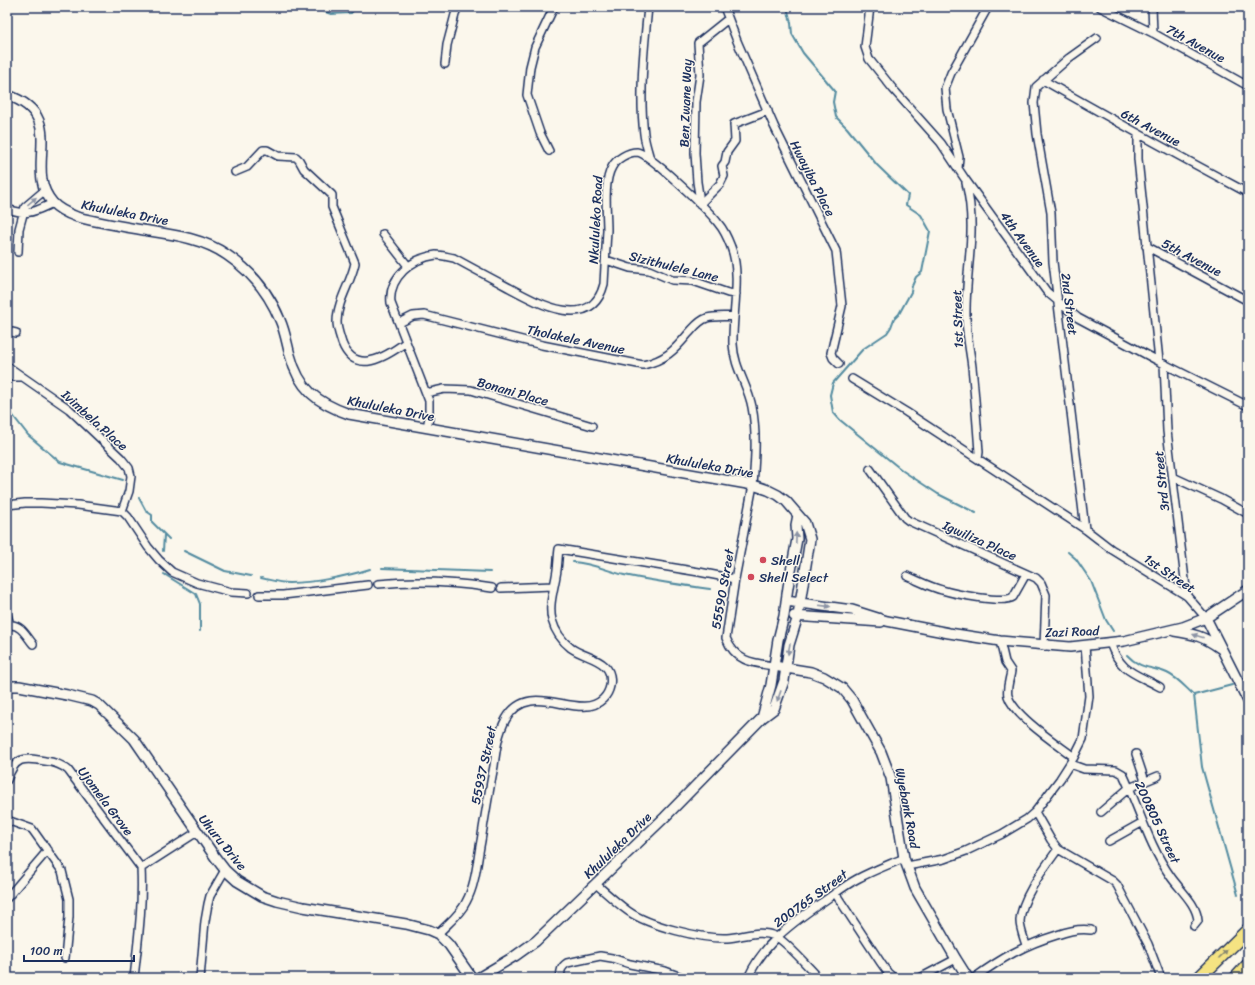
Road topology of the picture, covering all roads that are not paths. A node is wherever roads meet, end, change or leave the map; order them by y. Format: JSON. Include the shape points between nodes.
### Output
{"nodes":[{"id":1,"x":457,"y":7,"type":"edge"},
{"id":2,"x":554,"y":7,"type":"edge"},
{"id":3,"x":648,"y":7,"type":"edge"},
{"id":4,"x":724,"y":7,"type":"edge"},
{"id":5,"x":870,"y":7,"type":"edge"},
{"id":6,"x":988,"y":7,"type":"edge"},
{"id":7,"x":1100,"y":7,"type":"edge"},
{"id":8,"x":1152,"y":7,"type":"edge"},
{"id":9,"x":728,"y":19,"type":"junction"},
{"id":10,"x":1153,"y":33,"type":"junction"},
{"id":11,"x":1097,"y":38,"type":"dead end"},
{"id":12,"x":445,"y":64,"type":"dead end"},
{"id":13,"x":1043,"y":80,"type":"junction"},
{"id":14,"x":1248,"y":86,"type":"edge"},
{"id":15,"x":7,"y":95,"type":"edge"},
{"id":16,"x":768,"y":110,"type":"junction"},
{"id":17,"x":1138,"y":135,"type":"junction"},
{"id":18,"x":548,"y":150,"type":"dead end"},
{"id":19,"x":650,"y":159,"type":"junction"},
{"id":20,"x":958,"y":168,"type":"junction"},
{"id":21,"x":235,"y":172,"type":"dead end"},
{"id":22,"x":965,"y":179,"type":"junction"},
{"id":23,"x":45,"y":190,"type":"junction"},
{"id":24,"x":1248,"y":193,"type":"edge"},
{"id":25,"x":53,"y":203,"type":"junction"},
{"id":26,"x":699,"y":203,"type":"junction"},
{"id":27,"x":7,"y":209,"type":"edge"},
{"id":28,"x":23,"y":213,"type":"junction"},
{"id":29,"x":383,"y":234,"type":"dead end"},
{"id":30,"x":1146,"y":246,"type":"junction"},
{"id":31,"x":18,"y":252,"type":"dead end"},
{"id":32,"x":606,"y":260,"type":"junction"},
{"id":33,"x":408,"y":266,"type":"junction"},
{"id":34,"x":736,"y":294,"type":"junction"},
{"id":35,"x":1058,"y":301,"type":"junction"},
{"id":36,"x":1248,"y":301,"type":"edge"},
{"id":37,"x":734,"y":316,"type":"junction"},
{"id":38,"x":400,"y":323,"type":"junction"},
{"id":39,"x":7,"y":331,"type":"edge"},
{"id":40,"x":16,"y":333,"type":"dead end"},
{"id":41,"x":406,"y":342,"type":"junction"},
{"id":42,"x":1161,"y":362,"type":"junction"},
{"id":43,"x":839,"y":364,"type":"dead end"},
{"id":44,"x":7,"y":366,"type":"edge"},
{"id":45,"x":7,"y":375,"type":"edge"},
{"id":46,"x":22,"y":377,"type":"junction"},
{"id":47,"x":852,"y":379,"type":"dead end"},
{"id":48,"x":426,"y":393,"type":"junction"},
{"id":49,"x":1248,"y":406,"type":"edge"},
{"id":50,"x":592,"y":426,"type":"dead end"},
{"id":51,"x":427,"y":428,"type":"junction"},
{"id":52,"x":978,"y":459,"type":"junction"},
{"id":53,"x":870,"y":469,"type":"dead end"},
{"id":54,"x":1173,"y":477,"type":"junction"},
{"id":55,"x":753,"y":485,"type":"junction"},
{"id":56,"x":7,"y":505,"type":"edge"},
{"id":57,"x":122,"y":512,"type":"junction"},
{"id":58,"x":1248,"y":514,"type":"edge"},
{"id":59,"x":798,"y":515,"type":"junction"},
{"id":60,"x":1085,"y":529,"type":"junction"},
{"id":61,"x":1026,"y":574,"type":"junction"},
{"id":62,"x":907,"y":576,"type":"dead end"},
{"id":63,"x":735,"y":579,"type":"junction"},
{"id":64,"x":378,"y":584,"type":"dead end"},
{"id":65,"x":368,"y":585,"type":"dead end"},
{"id":66,"x":554,"y":586,"type":"junction"},
{"id":67,"x":492,"y":588,"type":"dead end"},
{"id":68,"x":501,"y":588,"type":"dead end"},
{"id":69,"x":1248,"y":590,"type":"edge"},
{"id":70,"x":248,"y":593,"type":"dead end"},
{"id":71,"x":259,"y":595,"type":"dead end"},
{"id":72,"x":1187,"y":596,"type":"junction"},
{"id":73,"x":786,"y":601,"type":"junction"},
{"id":74,"x":800,"y":603,"type":"junction"},
{"id":75,"x":7,"y":614,"type":"edge"},
{"id":76,"x":784,"y":616,"type":"junction"},
{"id":77,"x":798,"y":616,"type":"junction"},
{"id":78,"x":1206,"y":618,"type":"junction"},
{"id":79,"x":887,"y":621,"type":"junction"},
{"id":80,"x":9,"y":627,"type":"edge"},
{"id":81,"x":1170,"y":631,"type":"junction"},
{"id":82,"x":1000,"y":641,"type":"junction"},
{"id":83,"x":1110,"y":643,"type":"junction"},
{"id":84,"x":33,"y":644,"type":"dead end"},
{"id":85,"x":1044,"y":646,"type":"junction"},
{"id":86,"x":1085,"y":646,"type":"junction"},
{"id":87,"x":1222,"y":650,"type":"junction"},
{"id":88,"x":774,"y":666,"type":"junction"},
{"id":89,"x":787,"y":668,"type":"junction"},
{"id":90,"x":7,"y":686,"type":"edge"},
{"id":91,"x":1160,"y":688,"type":"dead end"},
{"id":92,"x":1248,"y":701,"type":"edge"},
{"id":93,"x":762,"y":718,"type":"junction"},
{"id":94,"x":1136,"y":754,"type":"dead end"},
{"id":95,"x":1072,"y":761,"type":"junction"},
{"id":96,"x":1158,"y":776,"type":"dead end"},
{"id":97,"x":7,"y":780,"type":"edge"},
{"id":98,"x":1144,"y":781,"type":"junction"},
{"id":99,"x":1129,"y":788,"type":"junction"},
{"id":100,"x":1035,"y":812,"type":"junction"},
{"id":101,"x":1101,"y":812,"type":"dead end"},
{"id":102,"x":7,"y":820,"type":"edge"},
{"id":103,"x":1143,"y":822,"type":"junction"},
{"id":104,"x":197,"y":832,"type":"junction"},
{"id":105,"x":1109,"y":841,"type":"dead end"},
{"id":106,"x":1058,"y":849,"type":"junction"},
{"id":107,"x":48,"y":850,"type":"junction"},
{"id":108,"x":905,"y":862,"type":"junction"},
{"id":109,"x":141,"y":868,"type":"junction"},
{"id":110,"x":225,"y":870,"type":"junction"},
{"id":111,"x":596,"y":884,"type":"junction"},
{"id":112,"x":835,"y":893,"type":"junction"},
{"id":113,"x":7,"y":898,"type":"edge"},
{"id":114,"x":1194,"y":926,"type":"dead end"},
{"id":115,"x":1091,"y":930,"type":"dead end"},
{"id":116,"x":1248,"y":930,"type":"edge"},
{"id":117,"x":438,"y":934,"type":"junction"},
{"id":118,"x":776,"y":937,"type":"junction"},
{"id":119,"x":1026,"y":945,"type":"junction"},
{"id":120,"x":65,"y":958,"type":"dead end"},
{"id":121,"x":956,"y":959,"type":"junction"},
{"id":122,"x":1248,"y":965,"type":"edge"},
{"id":123,"x":134,"y":978,"type":"edge"},
{"id":124,"x":200,"y":978,"type":"edge"},
{"id":125,"x":472,"y":978,"type":"edge"},
{"id":126,"x":478,"y":978,"type":"edge"},
{"id":127,"x":561,"y":978,"type":"edge"},
{"id":128,"x":684,"y":978,"type":"edge"},
{"id":129,"x":748,"y":978,"type":"edge"},
{"id":130,"x":819,"y":978,"type":"edge"},
{"id":131,"x":894,"y":978,"type":"edge"},
{"id":132,"x":920,"y":978,"type":"edge"},
{"id":133,"x":968,"y":978,"type":"edge"},
{"id":134,"x":974,"y":978,"type":"edge"},
{"id":135,"x":1161,"y":978,"type":"edge"},
{"id":136,"x":1198,"y":978,"type":"edge"},
{"id":137,"x":1236,"y":978,"type":"edge"}],
"edges":[{"from":1,"to":12,"type":"street"},
{"from":2,"to":18,"type":"street","via":[[535,46],[527,95]]},
{"from":3,"to":19,"type":"street","via":[[642,116]]},
{"from":4,"to":9,"type":"street","name":"Hwayiba Place"},
{"from":5,"to":20,"type":"street","name":"4th Avenue","via":[[865,47],[868,58],[941,143]]},
{"from":6,"to":20,"type":"street","via":[[945,88],[947,109],[959,157]]},
{"from":7,"to":10,"type":"street"},
{"from":8,"to":10,"type":"street"},
{"from":9,"to":16,"type":"street","name":"Hwayiba Place"},
{"from":9,"to":26,"type":"street","name":"Ben Zwane Way","via":[[698,43],[700,75],[696,102],[696,153]]},
{"from":10,"to":14,"type":"street","name":"7th Avenue"},
{"from":11,"to":13,"type":"street","name":"2nd Street","via":[[1068,58]]},
{"from":13,"to":17,"type":"street","name":"6th Avenue"},
{"from":13,"to":35,"type":"street","name":"2nd Street","via":[[1034,93],[1034,112],[1051,213]]},
{"from":15,"to":23,"type":"street","via":[[26,104],[36,115],[41,127],[41,174]]},
{"from":16,"to":26,"type":"street","via":[[734,124],[735,141],[722,166],[724,176],[720,184]]},
{"from":16,"to":43,"type":"street","name":"Hwayiba Place","via":[[836,251],[842,306],[831,353]]},
{"from":17,"to":24,"type":"street","name":"6th Avenue"},
{"from":17,"to":30,"type":"street","name":"3rd Street"},
{"from":19,"to":26,"type":"street","name":"Nkululeko Road"},
{"from":19,"to":32,"type":"street","name":"Nkululeko Road","via":[[638,152],[628,154],[616,161],[609,171]]},
{"from":20,"to":22,"type":"street","name":"4th Avenue"},
{"from":21,"to":41,"type":"street","via":[[247,167],[263,150],[278,156],[296,157],[304,169],[332,195],[332,207],[355,263],[337,322],[344,348],[355,359],[364,362],[376,360]]},
{"from":22,"to":35,"type":"street","name":"4th Avenue","via":[[1047,292]]},
{"from":22,"to":52,"type":"street","name":"1st Street","via":[[972,223],[966,322],[976,409]]},
{"from":23,"to":25,"type":"street","name":"Khululeka Drive"},
{"from":28,"to":23,"type":"street","one_way":true,"via":[[25,207]]},
{"from":25,"to":28,"type":"street","via":[[30,214]]},
{"from":25,"to":51,"type":"street","name":"Khululeka Drive","via":[[77,217],[184,237],[220,251],[252,276],[269,298],[281,322],[294,370],[301,383],[314,397],[349,414]]},
{"from":26,"to":34,"type":"street","name":"Nkululeko Road","via":[[718,223],[732,248]]},
{"from":27,"to":28,"type":"street"},
{"from":28,"to":31,"type":"street","via":[[17,241]]},
{"from":29,"to":33,"type":"street"},
{"from":30,"to":36,"type":"street","name":"5th Avenue"},
{"from":30,"to":42,"type":"street","name":"3rd Street"},
{"from":32,"to":33,"type":"street","name":"Nkululeko Road","via":[[604,284],[600,295],[587,307],[575,311],[544,306],[450,257],[437,255]]},
{"from":32,"to":34,"type":"street","name":"Sizithulele Lane","via":[[630,268],[649,270],[672,280],[694,282]]},
{"from":33,"to":38,"type":"street","name":"Nkululeko Road","via":[[393,284],[390,295]]},
{"from":34,"to":37,"type":"street","name":"Nkululeko Road"},
{"from":35,"to":42,"type":"street","name":"4th Avenue","via":[[1078,318]]},
{"from":35,"to":60,"type":"street","name":"2nd Street"},
{"from":37,"to":38,"type":"street","name":"Tholakele Avenue","via":[[707,318],[697,324],[676,349],[664,358],[643,365],[542,345],[424,315],[413,316]]},
{"from":37,"to":55,"type":"street","name":"Nkululeko Road","via":[[735,358],[752,406],[755,437]]},
{"from":38,"to":41,"type":"street","name":"Nkululeko Road"},
{"from":39,"to":40,"type":"street"},
{"from":41,"to":48,"type":"street","name":"Nkululeko Road"},
{"from":42,"to":49,"type":"street","name":"4th Avenue"},
{"from":42,"to":54,"type":"street","name":"3rd Street"},
{"from":44,"to":46,"type":"street","name":"Ivimbela Place"},
{"from":45,"to":46,"type":"street"},
{"from":46,"to":57,"type":"street","name":"Ivimbela Place","via":[[69,409],[129,468],[129,491]]},
{"from":47,"to":52,"type":"street","name":"1st Street"},
{"from":48,"to":50,"type":"street","name":"Bonani Place","via":[[444,389],[470,390]]},
{"from":48,"to":51,"type":"street","name":"Nkululeko Road","via":[[429,408]]},
{"from":51,"to":55,"type":"street","name":"Khululeka Drive"},
{"from":52,"to":60,"type":"street","name":"1st Street"},
{"from":53,"to":61,"type":"street","name":"Igwiliza Place","via":[[909,521]]},
{"from":54,"to":58,"type":"street"},
{"from":54,"to":72,"type":"street","name":"3rd Street"},
{"from":55,"to":59,"type":"street","name":"Khululeka Drive","via":[[778,494]]},
{"from":55,"to":63,"type":"street","name":"55590 Street"},
{"from":56,"to":57,"type":"street","via":[[41,503]]},
{"from":57,"to":70,"type":"street","via":[[148,547],[172,572],[197,583],[231,592]]},
{"from":73,"to":59,"type":"street","name":"Khululeka Drive","one_way":true},
{"from":59,"to":74,"type":"street","name":"Khululeka Drive","via":[[805,523],[810,539]]},
{"from":60,"to":72,"type":"street","name":"1st Street"},
{"from":61,"to":62,"type":"street","via":[[1013,597],[1001,600],[948,592]]},
{"from":61,"to":85,"type":"street","name":"Igwiliza Place","via":[[1041,583],[1046,595]]},
{"from":63,"to":66,"type":"street","name":"55937 Street","via":[[559,548]]},
{"from":63,"to":88,"type":"street","name":"55590 Street","via":[[726,638],[735,654],[742,659]]},
{"from":64,"to":67,"type":"street","via":[[436,581]]},
{"from":65,"to":71,"type":"street","via":[[283,595]]},
{"from":66,"to":68,"type":"street"},
{"from":66,"to":117,"type":"street","name":"55937 Street","via":[[550,607],[557,631],[572,649],[602,663],[608,670],[610,687],[602,701],[595,705],[578,706],[533,701],[519,705],[506,719],[498,740],[478,860],[470,892],[460,912]]},
{"from":69,"to":78,"type":"street","name":"Zazi Road"},
{"from":72,"to":78,"type":"street","name":"1st Street"},
{"from":73,"to":74,"type":"street","name":"Zazi Road"},
{"from":73,"to":76,"type":"street","name":"Khululeka Drive"},
{"from":74,"to":77,"type":"street","name":"Khululeka Drive"},
{"from":74,"to":79,"type":"street","name":"Zazi Road","one_way":true,"via":[[852,610]]},
{"from":75,"to":80,"type":"street"},
{"from":76,"to":77,"type":"street","name":"Zazi Road"},
{"from":76,"to":88,"type":"street","name":"Khululeka Drive"},
{"from":77,"to":79,"type":"street","name":"Zazi Road"},
{"from":77,"to":89,"type":"street","name":"Khululeka Drive","one_way":true},
{"from":78,"to":81,"type":"street","name":"Zazi Road"},
{"from":78,"to":87,"type":"street"},
{"from":79,"to":82,"type":"street","name":"Zazi Road"},
{"from":80,"to":84,"type":"street","via":[[14,624],[21,628]]},
{"from":81,"to":83,"type":"street","name":"Zazi Road"},
{"from":87,"to":81,"type":"street","one_way":true,"via":[[1197,635]]},
{"from":82,"to":85,"type":"street","name":"Zazi Road"},
{"from":82,"to":95,"type":"street","via":[[1004,662],[1011,671],[1008,694],[1012,703]]},
{"from":83,"to":86,"type":"street","name":"Zazi Road"},
{"from":83,"to":91,"type":"street","via":[[1122,666]]},
{"from":85,"to":86,"type":"street","name":"Zazi Road"},
{"from":86,"to":95,"type":"street","name":"200765 Street","via":[[1089,683],[1088,707],[1083,739]]},
{"from":87,"to":92,"type":"street"},
{"from":88,"to":89,"type":"street","name":"Wyebank Road"},
{"from":88,"to":93,"type":"street","name":"Khululeka Drive"},
{"from":89,"to":93,"type":"street","name":"Khululeka Drive","one_way":true,"via":[[774,709]]},
{"from":89,"to":108,"type":"street","name":"Wyebank Road","via":[[824,677],[842,688],[852,700],[881,752],[891,778]]},
{"from":90,"to":104,"type":"street","name":"Uhuru Drive","via":[[67,695],[99,705],[134,739]]},
{"from":93,"to":111,"type":"street","name":"Khululeka Drive"},
{"from":94,"to":98,"type":"street"},
{"from":95,"to":99,"type":"street","name":"200805 Street","via":[[1084,768],[1119,771]]},
{"from":95,"to":100,"type":"street","name":"200765 Street"},
{"from":96,"to":98,"type":"street"},
{"from":97,"to":109,"type":"street","name":"Ujomela Grove","via":[[15,764],[28,758],[62,765]]},
{"from":98,"to":99,"type":"street"},
{"from":99,"to":101,"type":"street"},
{"from":99,"to":103,"type":"street","name":"200805 Street"},
{"from":100,"to":106,"type":"street"},
{"from":100,"to":108,"type":"street","name":"200765 Street","via":[[1014,828],[966,851],[944,859]]},
{"from":102,"to":107,"type":"street","via":[[32,829]]},
{"from":103,"to":105,"type":"street"},
{"from":103,"to":114,"type":"street","name":"200805 Street","via":[[1170,877],[1197,914],[1198,921]]},
{"from":104,"to":109,"type":"street"},
{"from":104,"to":110,"type":"street","name":"Uhuru Drive"},
{"from":106,"to":119,"type":"street","via":[[1036,881],[1022,912],[1020,926]]},
{"from":106,"to":135,"type":"street","via":[[1117,885],[1148,944]]},
{"from":107,"to":113,"type":"street"},
{"from":107,"to":120,"type":"street","via":[[62,871],[68,899]]},
{"from":108,"to":112,"type":"street","name":"200765 Street","via":[[857,879]]},
{"from":108,"to":121,"type":"street","name":"Wyebank Road","via":[[915,888]]},
{"from":109,"to":123,"type":"street","via":[[141,913]]},
{"from":110,"to":117,"type":"street","name":"Uhuru Drive","via":[[250,889],[277,902],[406,924]]},
{"from":110,"to":124,"type":"street","via":[[208,904]]},
{"from":111,"to":118,"type":"street","via":[[628,912],[676,930],[714,938],[762,933]]},
{"from":111,"to":126,"type":"street","name":"Khululeka Drive","via":[[536,941]]},
{"from":112,"to":118,"type":"street","name":"200765 Street"},
{"from":112,"to":131,"type":"street","via":[[881,963]]},
{"from":115,"to":119,"type":"street","via":[[1069,931]]},
{"from":136,"to":116,"type":"main road","one_way":true},
{"from":117,"to":125,"type":"street","name":"Uhuru Drive"},
{"from":118,"to":129,"type":"street","name":"200765 Street","via":[[757,961]]},
{"from":118,"to":130,"type":"street"},
{"from":119,"to":134,"type":"street"},
{"from":121,"to":132,"type":"street"},
{"from":121,"to":133,"type":"street","name":"Wyebank Road"},
{"from":122,"to":137,"type":"main road"},
{"from":127,"to":128,"type":"street","via":[[563,966],[577,960],[600,956]]}]}
